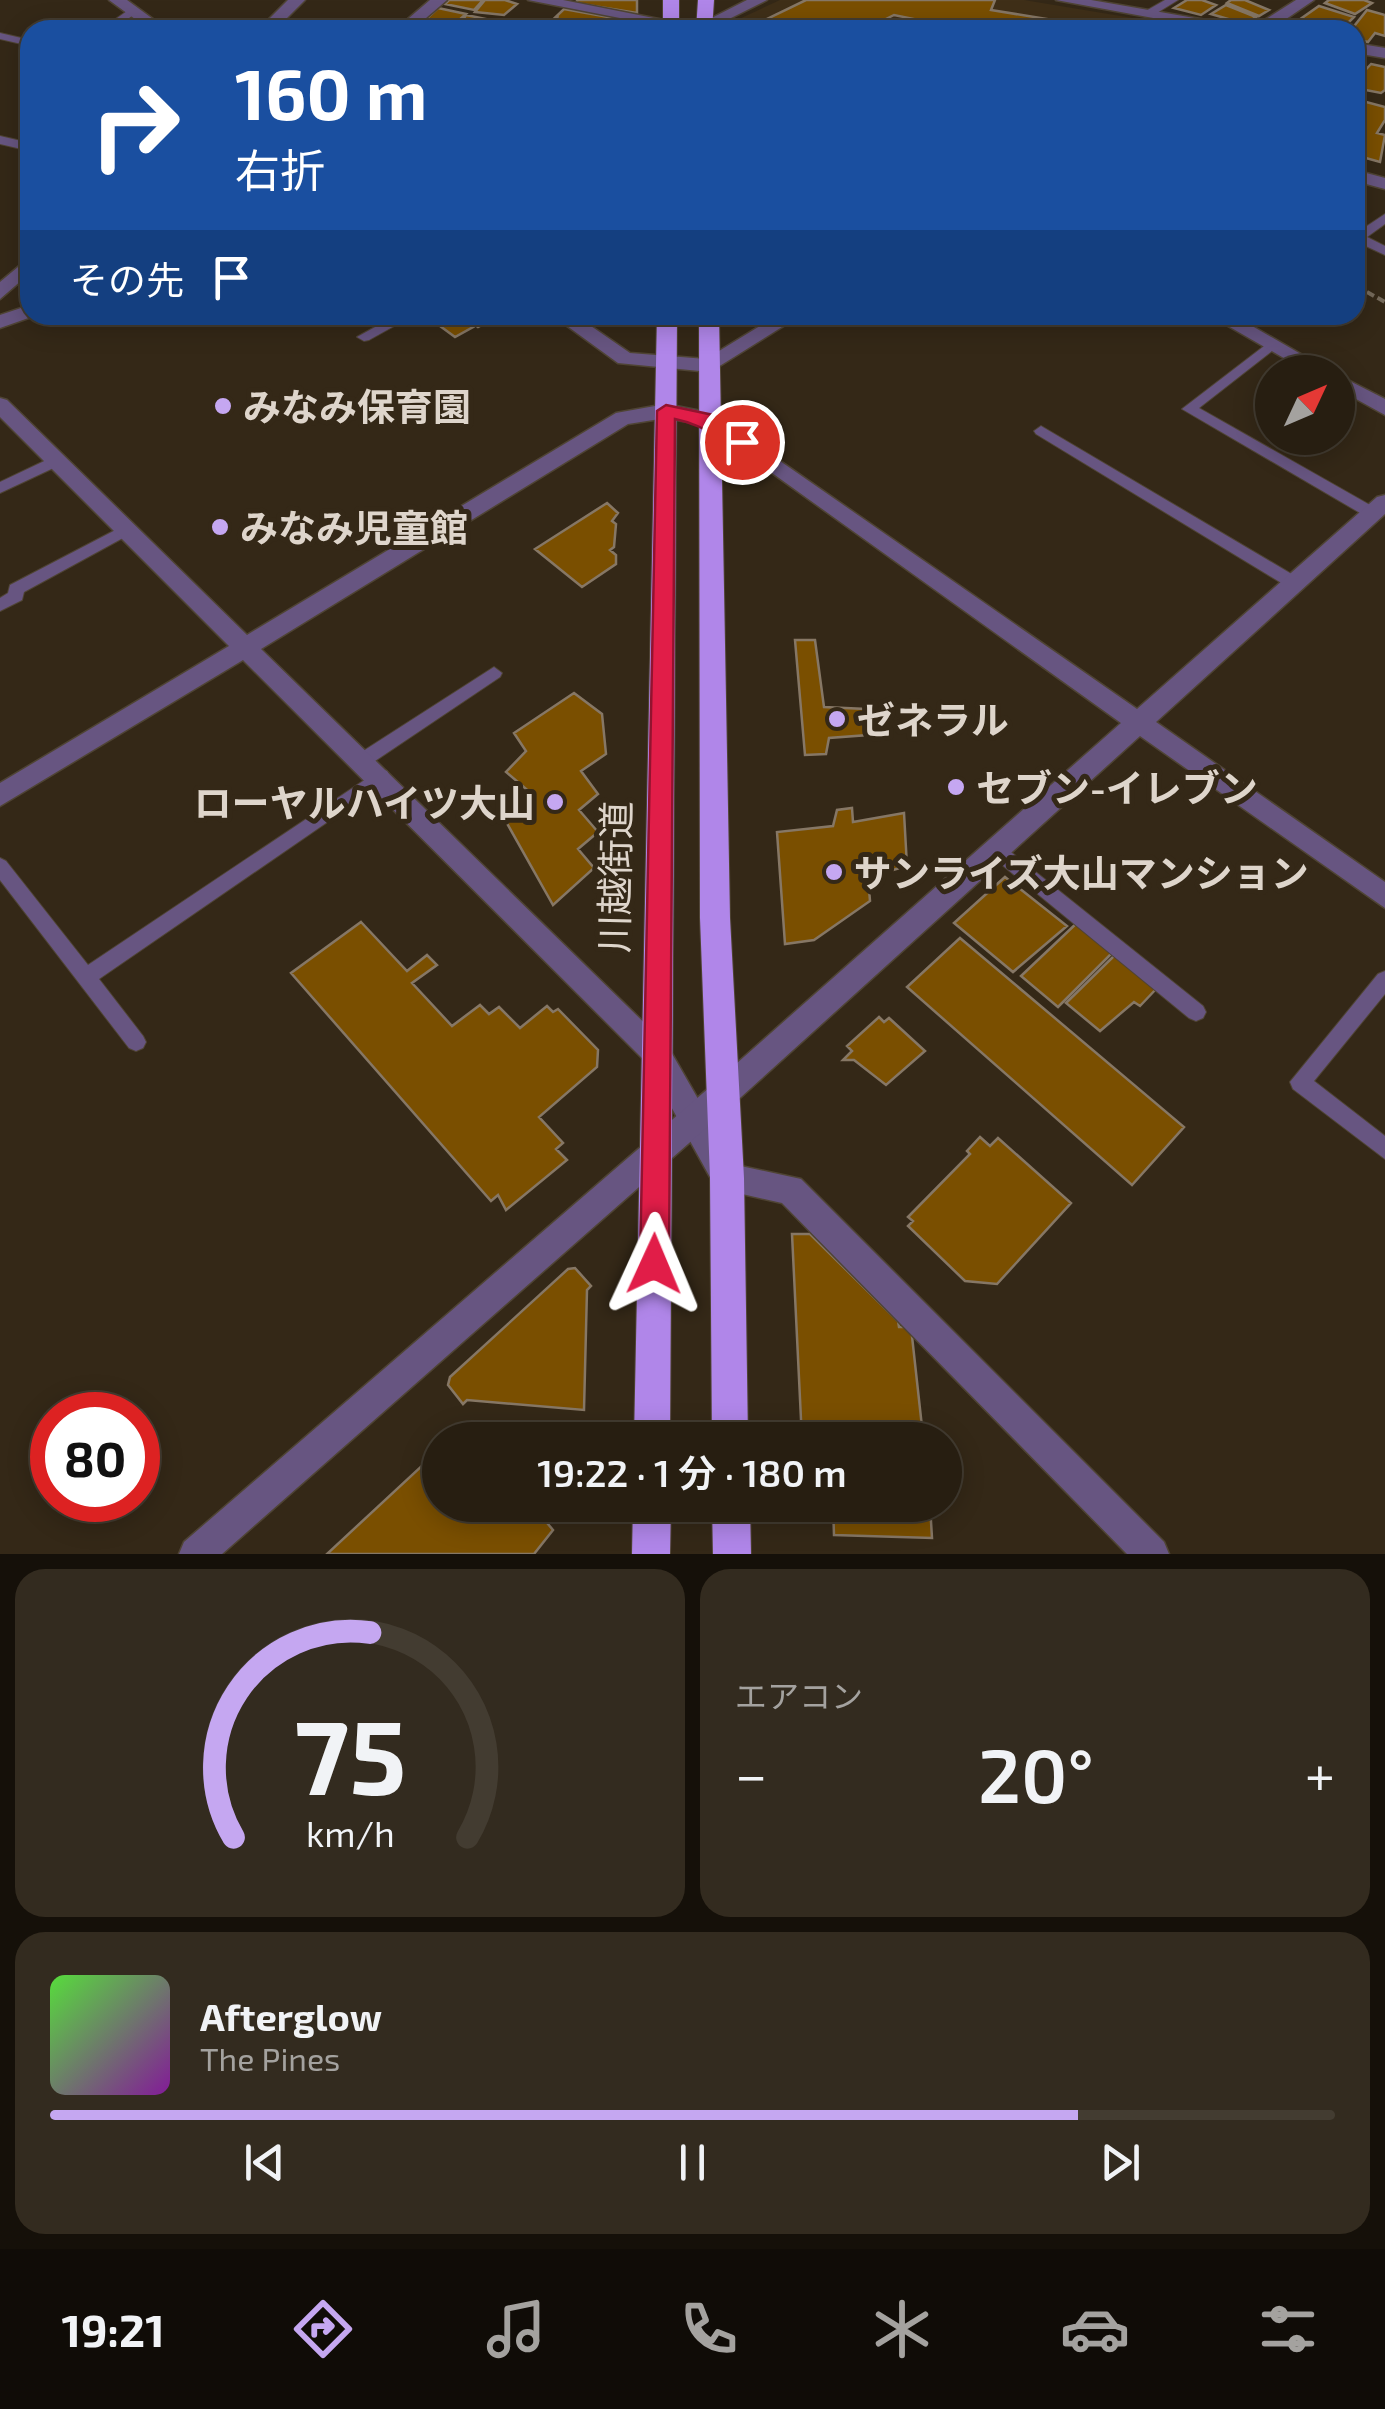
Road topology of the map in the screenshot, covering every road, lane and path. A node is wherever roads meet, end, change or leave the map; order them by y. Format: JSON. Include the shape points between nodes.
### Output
{"nodes":[{"id":1,"x":118,"y":0,"type":"edge"},
{"id":2,"x":151,"y":0,"type":"edge"},
{"id":3,"x":297,"y":0,"type":"edge"},
{"id":4,"x":438,"y":0,"type":"edge"},
{"id":5,"x":536,"y":0,"type":"edge"},
{"id":6,"x":759,"y":0,"type":"edge"},
{"id":7,"x":1064,"y":0,"type":"edge"},
{"id":8,"x":1170,"y":0,"type":"edge"},
{"id":9,"x":1306,"y":0,"type":"edge"},
{"id":10,"x":134,"y":12,"type":"junction"},
{"id":11,"x":1148,"y":14,"type":"junction"},
{"id":12,"x":122,"y":20,"type":"edge"},
{"id":13,"x":146,"y":20,"type":"edge"},
{"id":14,"x":277,"y":20,"type":"edge"},
{"id":15,"x":415,"y":20,"type":"edge"},
{"id":16,"x":640,"y":20,"type":"edge"},
{"id":17,"x":720,"y":20,"type":"edge"},
{"id":18,"x":1185,"y":20,"type":"edge"},
{"id":19,"x":1275,"y":20,"type":"edge"},
{"id":20,"x":20,"y":273,"type":"edge"},
{"id":21,"x":0,"y":292,"type":"edge"},
{"id":22,"x":1366,"y":292,"type":"dead end"},
{"id":23,"x":1385,"y":302,"type":"edge"},
{"id":24,"x":387,"y":325,"type":"edge"},
{"id":25,"x":576,"y":325,"type":"edge"},
{"id":26,"x":667,"y":325,"type":"edge"},
{"id":27,"x":709,"y":325,"type":"edge"},
{"id":28,"x":776,"y":325,"type":"edge"},
{"id":29,"x":1237,"y":325,"type":"edge"},
{"id":30,"x":364,"y":337,"type":"dead end"},
{"id":31,"x":1272,"y":344,"type":"junction"},
{"id":32,"x":1292,"y":355,"type":"edge"},
{"id":33,"x":666,"y":365,"type":"junction"},
{"id":34,"x":710,"y":366,"type":"junction"},
{"id":35,"x":1355,"y":391,"type":"edge"},
{"id":36,"x":0,"y":405,"type":"edge"},
{"id":37,"x":1385,"y":408,"type":"edge"},
{"id":38,"x":666,"y":411,"type":"junction"},
{"id":39,"x":712,"y":420,"type":"junction"},
{"id":40,"x":1040,"y":431,"type":"dead end"},
{"id":41,"x":57,"y":460,"type":"junction"},
{"id":42,"x":0,"y":488,"type":"edge"},
{"id":43,"x":1378,"y":508,"type":"edge"},
{"id":44,"x":127,"y":529,"type":"junction"},
{"id":45,"x":1294,"y":583,"type":"junction"},
{"id":46,"x":0,"y":606,"type":"edge"},
{"id":47,"x":247,"y":645,"type":"junction"},
{"id":48,"x":494,"y":673,"type":"dead end"},
{"id":49,"x":1139,"y":723,"type":"junction"},
{"id":50,"x":372,"y":768,"type":"junction"},
{"id":51,"x":0,"y":796,"type":"edge"},
{"id":52,"x":996,"y":850,"type":"junction"},
{"id":53,"x":0,"y":866,"type":"edge"},
{"id":54,"x":1385,"y":897,"type":"edge"},
{"id":55,"x":86,"y":978,"type":"junction"},
{"id":56,"x":1385,"y":980,"type":"edge"},
{"id":57,"x":1196,"y":1012,"type":"dead end"},
{"id":58,"x":136,"y":1042,"type":"dead end"},
{"id":59,"x":657,"y":1054,"type":"junction"},
{"id":60,"x":720,"y":1097,"type":"junction"},
{"id":61,"x":694,"y":1120,"type":"junction"},
{"id":62,"x":1385,"y":1149,"type":"edge"},
{"id":63,"x":657,"y":1150,"type":"junction"},
{"id":64,"x":727,"y":1178,"type":"junction"},
{"id":65,"x":652,"y":1422,"type":"edge"},
{"id":66,"x":730,"y":1422,"type":"edge"},
{"id":67,"x":652,"y":1522,"type":"edge"},
{"id":68,"x":731,"y":1522,"type":"edge"},
{"id":69,"x":196,"y":1554,"type":"edge"},
{"id":70,"x":651,"y":1554,"type":"edge"},
{"id":71,"x":732,"y":1554,"type":"edge"},
{"id":72,"x":1152,"y":1554,"type":"edge"}],
"edges":[{"from":1,"to":10,"type":"street"},
{"from":2,"to":10,"type":"street"},
{"from":3,"to":14,"type":"street"},
{"from":4,"to":15,"type":"street"},
{"from":5,"to":16,"type":"street"},
{"from":6,"to":17,"type":"street"},
{"from":7,"to":11,"type":"street"},
{"from":8,"to":11,"type":"lane"},
{"from":9,"to":19,"type":"street"},
{"from":10,"to":12,"type":"lane"},
{"from":10,"to":13,"type":"street"},
{"from":11,"to":18,"type":"street"},
{"from":20,"to":21,"type":"street"},
{"from":22,"to":23,"type":"path"},
{"from":24,"to":30,"type":"lane"},
{"from":25,"to":33,"type":"street","via":[[625,359]]},
{"from":26,"to":33,"type":"highway","name":"川越街道"},
{"from":27,"to":34,"type":"highway"},
{"from":28,"to":34,"type":"street"},
{"from":29,"to":31,"type":"street"},
{"from":31,"to":32,"type":"street"},
{"from":31,"to":43,"type":"lane","via":[[1189,409]]},
{"from":33,"to":34,"type":"street"},
{"from":33,"to":38,"type":"highway","name":"川越街道"},
{"from":34,"to":39,"type":"highway"},
{"from":35,"to":37,"type":"street"},
{"from":36,"to":41,"type":"street"},
{"from":38,"to":39,"type":"street"},
{"from":38,"to":47,"type":"street","via":[[622,418]]},
{"from":38,"to":59,"type":"highway","name":"川越街道"},
{"from":39,"to":49,"type":"street"},
{"from":39,"to":60,"type":"highway"},
{"from":40,"to":45,"type":"lane"},
{"from":41,"to":42,"type":"lane"},
{"from":41,"to":44,"type":"street"},
{"from":43,"to":45,"type":"street"},
{"from":44,"to":46,"type":"lane","via":[[16,589]]},
{"from":44,"to":47,"type":"street"},
{"from":45,"to":49,"type":"street"},
{"from":47,"to":50,"type":"street"},
{"from":47,"to":51,"type":"street"},
{"from":48,"to":50,"type":"lane"},
{"from":49,"to":52,"type":"street"},
{"from":49,"to":54,"type":"street"},
{"from":50,"to":55,"type":"lane"},
{"from":50,"to":59,"type":"street"},
{"from":52,"to":57,"type":"lane"},
{"from":52,"to":60,"type":"street"},
{"from":53,"to":55,"type":"lane"},
{"from":55,"to":58,"type":"lane"},
{"from":56,"to":62,"type":"lane","via":[[1300,1082]]},
{"from":59,"to":61,"type":"street"},
{"from":59,"to":63,"type":"highway","name":"川越街道"},
{"from":60,"to":61,"type":"street"},
{"from":60,"to":64,"type":"highway"},
{"from":61,"to":63,"type":"street"},
{"from":61,"to":64,"type":"street"},
{"from":63,"to":65,"type":"highway","name":"川越街道"},
{"from":63,"to":69,"type":"street"},
{"from":64,"to":66,"type":"highway"},
{"from":64,"to":72,"type":"street","via":[[790,1190]]},
{"from":67,"to":70,"type":"highway"},
{"from":68,"to":71,"type":"highway"}]}
